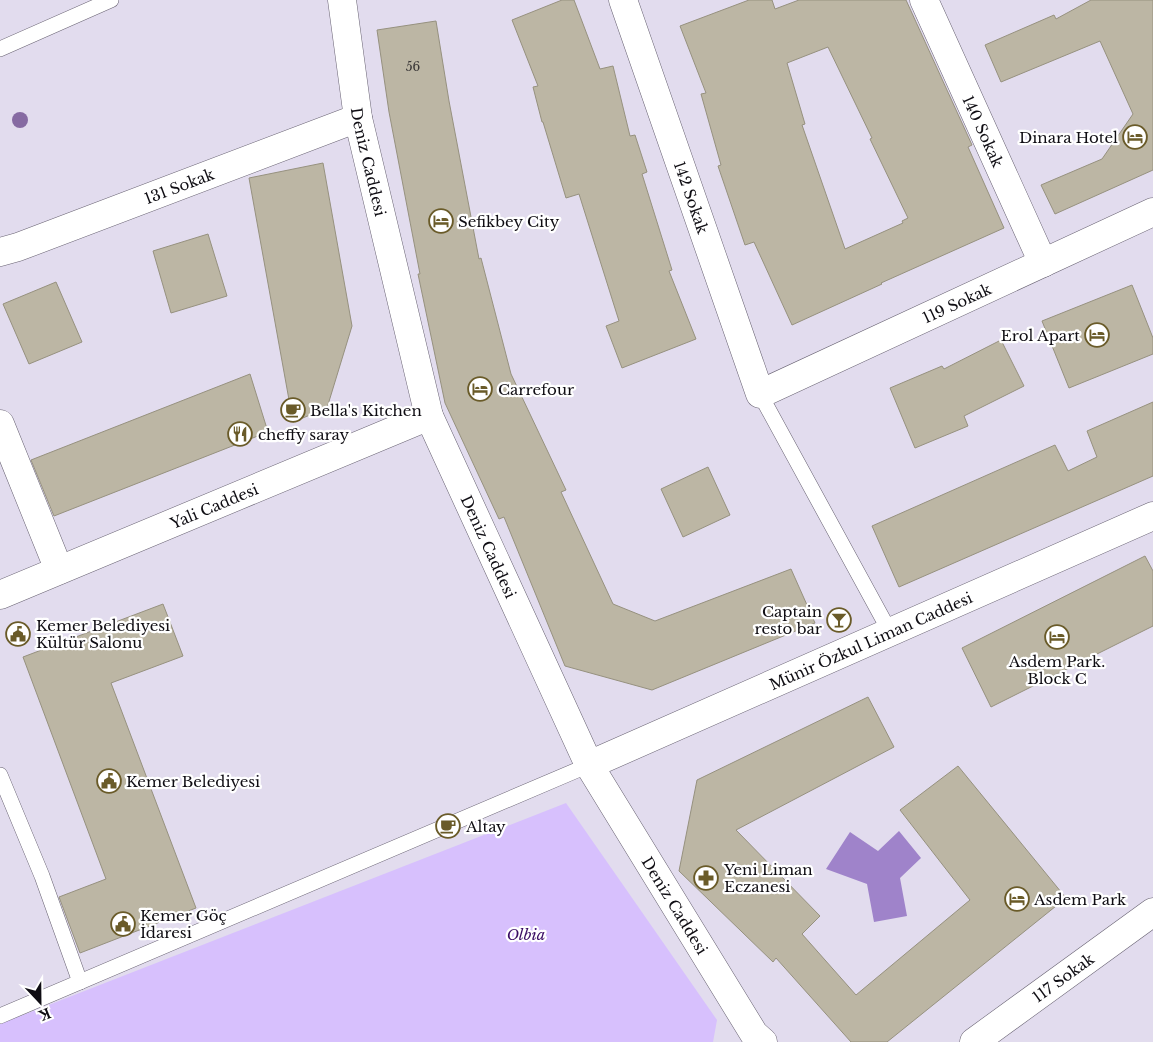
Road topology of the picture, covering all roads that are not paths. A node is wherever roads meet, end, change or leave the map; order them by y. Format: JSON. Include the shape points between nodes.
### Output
{"nodes":[{"id":1,"x":111,"y":0,"type":"edge"},
{"id":2,"x":342,"y":0,"type":"edge"},
{"id":3,"x":623,"y":0,"type":"edge"},
{"id":4,"x":924,"y":0,"type":"edge"},
{"id":5,"x":0,"y":48,"type":"edge"},
{"id":6,"x":358,"y":118,"type":"junction"},
{"id":7,"x":1153,"y":212,"type":"edge"},
{"id":8,"x":0,"y":252,"type":"edge"},
{"id":9,"x":1043,"y":263,"type":"junction"},
{"id":10,"x":760,"y":394,"type":"junction"},
{"id":11,"x":429,"y":416,"type":"junction"},
{"id":12,"x":0,"y":424,"type":"edge"},
{"id":13,"x":1153,"y":516,"type":"edge"},
{"id":14,"x":59,"y":570,"type":"junction"},
{"id":15,"x":0,"y":595,"type":"edge"},
{"id":16,"x":890,"y":632,"type":"junction"},
{"id":17,"x":589,"y":765,"type":"junction"},
{"id":18,"x":0,"y":775,"type":"edge"},
{"id":19,"x":1153,"y":912,"type":"edge"},
{"id":20,"x":80,"y":982,"type":"junction"},
{"id":21,"x":0,"y":1016,"type":"edge"},
{"id":22,"x":756,"y":1039,"type":"edge"},
{"id":23,"x":974,"y":1042,"type":"edge"}],
"edges":[{"from":1,"to":5,"type":"lane"},
{"from":2,"to":6,"type":"street","name":"Deniz Caddesi"},
{"from":3,"to":10,"type":"street","name":"142 Sokak"},
{"from":4,"to":9,"type":"street","name":"140 Sokak"},
{"from":6,"to":8,"type":"street","name":"131 Sokak"},
{"from":6,"to":11,"type":"street","name":"Deniz Caddesi"},
{"from":7,"to":9,"type":"street","name":"119 Sokak"},
{"from":9,"to":10,"type":"street","name":"119 Sokak"},
{"from":10,"to":16,"type":"lane"},
{"from":11,"to":14,"type":"street","name":"Yali Caddesi"},
{"from":11,"to":17,"type":"street","name":"Deniz Caddesi"},
{"from":12,"to":14,"type":"street"},
{"from":13,"to":16,"type":"street","name":"Münir Özkul Liman Caddesi"},
{"from":14,"to":15,"type":"street","name":"Yali Caddesi"},
{"from":16,"to":17,"type":"street","name":"Münir Özkul Liman Caddesi"},
{"from":17,"to":20,"type":"lane"},
{"from":17,"to":22,"type":"street","name":"Deniz Caddesi"},
{"from":18,"to":20,"type":"lane","via":[[42,876]]},
{"from":19,"to":23,"type":"street","name":"117 Sokak"},
{"from":20,"to":21,"type":"lane"}]}
